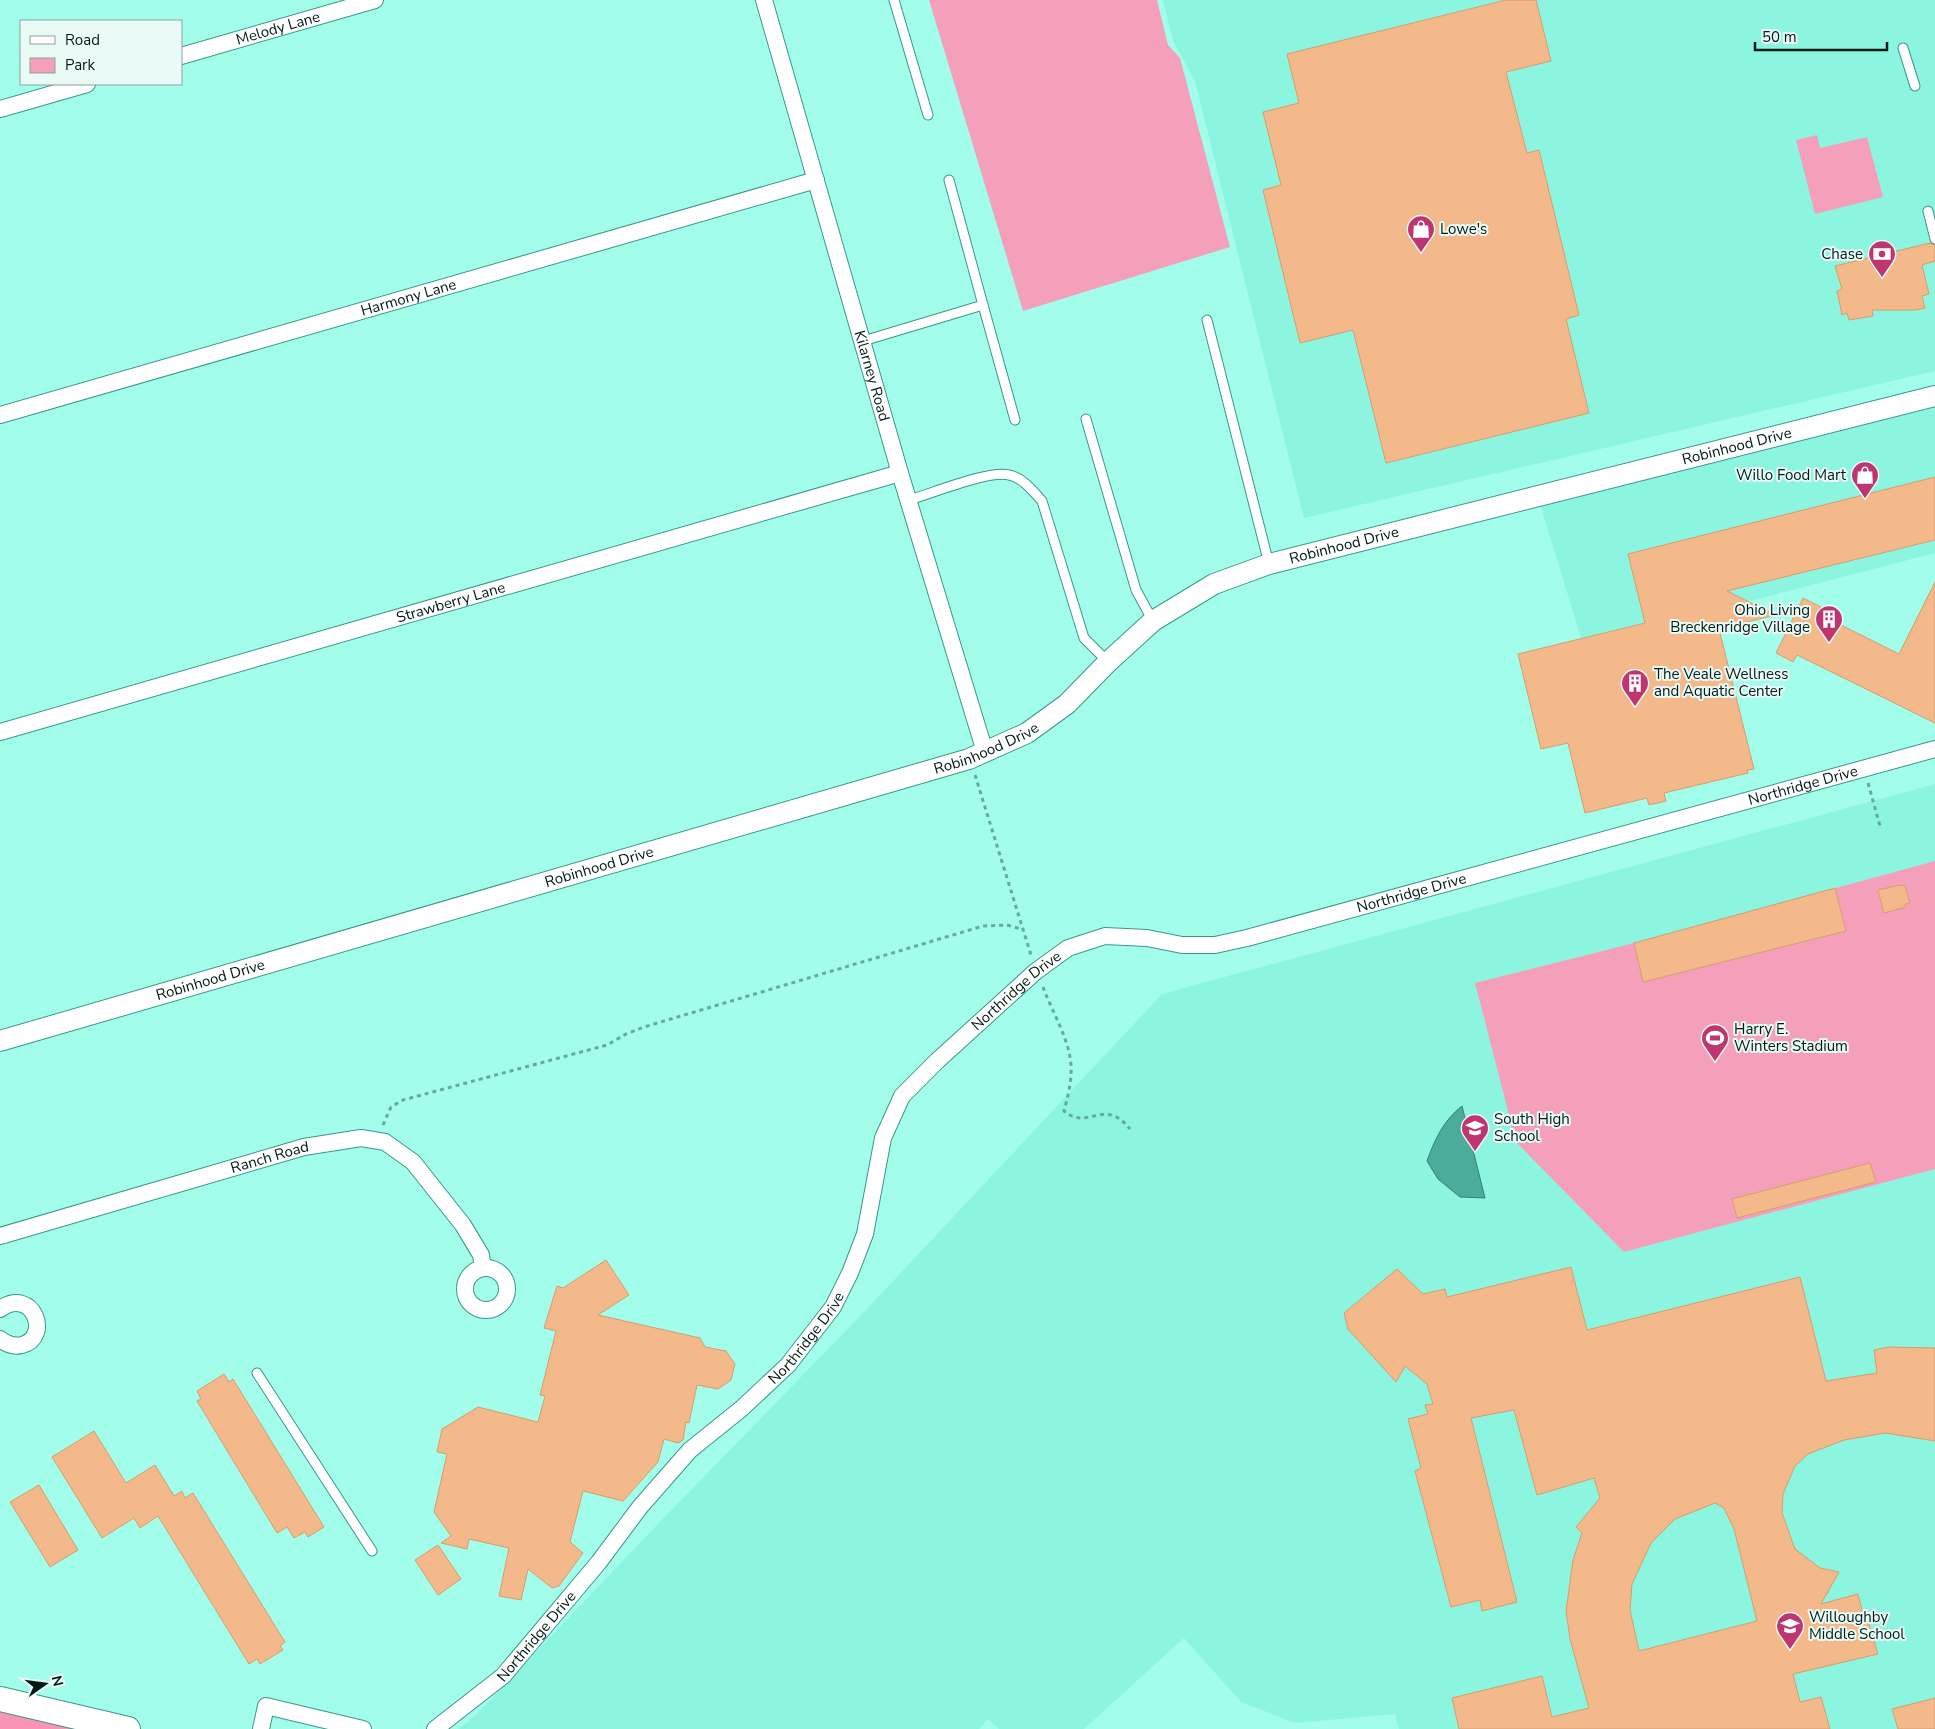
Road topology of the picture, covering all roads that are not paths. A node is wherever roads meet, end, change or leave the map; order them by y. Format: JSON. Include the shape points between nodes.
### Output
{"nodes":[{"id":1,"x":375,"y":0,"type":"edge"},
{"id":2,"x":764,"y":0,"type":"edge"},
{"id":3,"x":894,"y":0,"type":"edge"},
{"id":4,"x":1903,"y":48,"type":"dead end"},
{"id":5,"x":182,"y":56,"type":"edge"},
{"id":6,"x":84,"y":85,"type":"edge"},
{"id":7,"x":1915,"y":86,"type":"dead end"},
{"id":8,"x":0,"y":109,"type":"edge"},
{"id":9,"x":928,"y":115,"type":"dead end"},
{"id":10,"x":816,"y":180,"type":"junction"},
{"id":11,"x":949,"y":180,"type":"dead end"},
{"id":12,"x":1928,"y":212,"type":"dead end"},
{"id":13,"x":1935,"y":239,"type":"edge"},
{"id":14,"x":983,"y":306,"type":"junction"},
{"id":15,"x":1207,"y":320,"type":"dead end"},
{"id":16,"x":863,"y":341,"type":"junction"},
{"id":17,"x":1935,"y":396,"type":"edge"},
{"id":18,"x":0,"y":415,"type":"edge"},
{"id":19,"x":1086,"y":419,"type":"dead end"},
{"id":20,"x":1014,"y":420,"type":"dead end"},
{"id":21,"x":900,"y":473,"type":"junction"},
{"id":22,"x":909,"y":500,"type":"junction"},
{"id":23,"x":1269,"y":564,"type":"junction"},
{"id":24,"x":1154,"y":621,"type":"junction"},
{"id":25,"x":1108,"y":662,"type":"junction"},
{"id":26,"x":0,"y":732,"type":"edge"},
{"id":27,"x":1935,"y":749,"type":"edge"},
{"id":28,"x":985,"y":752,"type":"junction"},
{"id":29,"x":0,"y":1041,"type":"edge"},
{"id":30,"x":0,"y":1236,"type":"edge"},
{"id":31,"x":483,"y":1268,"type":"dead end"},
{"id":32,"x":0,"y":1309,"type":"edge"},
{"id":33,"x":0,"y":1339,"type":"edge"},
{"id":34,"x":257,"y":1373,"type":"dead end"},
{"id":35,"x":372,"y":1551,"type":"dead end"},
{"id":36,"x":0,"y":1699,"type":"edge"},
{"id":37,"x":128,"y":1729,"type":"edge"},
{"id":38,"x":261,"y":1729,"type":"edge"},
{"id":39,"x":363,"y":1729,"type":"edge"},
{"id":40,"x":435,"y":1729,"type":"edge"}],
"edges":[{"from":1,"to":5,"type":"street","name":"Melody Lane"},
{"from":2,"to":10,"type":"street","name":"Kilarney Road"},
{"from":3,"to":9,"type":"lane"},
{"from":4,"to":7,"type":"lane"},
{"from":6,"to":8,"type":"street"},
{"from":10,"to":16,"type":"street","name":"Kilarney Road"},
{"from":10,"to":18,"type":"street","name":"Harmony Lane"},
{"from":11,"to":14,"type":"lane"},
{"from":12,"to":13,"type":"lane"},
{"from":14,"to":16,"type":"lane"},
{"from":14,"to":20,"type":"lane"},
{"from":15,"to":23,"type":"lane"},
{"from":16,"to":21,"type":"street","name":"Kilarney Road"},
{"from":17,"to":23,"type":"street","name":"Robinhood Drive"},
{"from":19,"to":24,"type":"lane","via":[[1136,590]]},
{"from":21,"to":22,"type":"street","name":"Kilarney Road"},
{"from":21,"to":26,"type":"street","name":"Strawberry Lane"},
{"from":22,"to":25,"type":"lane","via":[[993,475],[1010,475],[1029,486],[1042,501],[1084,638]]},
{"from":22,"to":28,"type":"street","name":"Kilarney Road"},
{"from":23,"to":24,"type":"street","name":"Robinhood Drive","via":[[1214,584]]},
{"from":24,"to":25,"type":"street","name":"Robinhood Drive"},
{"from":25,"to":28,"type":"street","name":"Robinhood Drive","via":[[1067,704],[1027,732]]},
{"from":27,"to":40,"type":"street","name":"Northridge Drive","via":[[1215,945],[1182,945],[1147,938],[1105,936],[1068,948],[1035,972],[902,1096],[884,1138],[865,1234],[850,1273],[833,1306],[788,1365],[690,1450],[640,1506],[599,1562],[503,1676]]},
{"from":28,"to":29,"type":"street","name":"Robinhood Drive"},
{"from":30,"to":31,"type":"street","name":"Ranch Road","via":[[304,1147],[362,1138],[380,1140],[413,1162],[463,1225],[481,1255]]},
{"from":32,"to":33,"type":"street","via":[[15,1302],[23,1304],[35,1315],[37,1323],[32,1339],[25,1344],[8,1344]]},
{"from":34,"to":35,"type":"lane"},
{"from":36,"to":37,"type":"main road"},
{"from":38,"to":39,"type":"street","via":[[266,1706]]}]}
